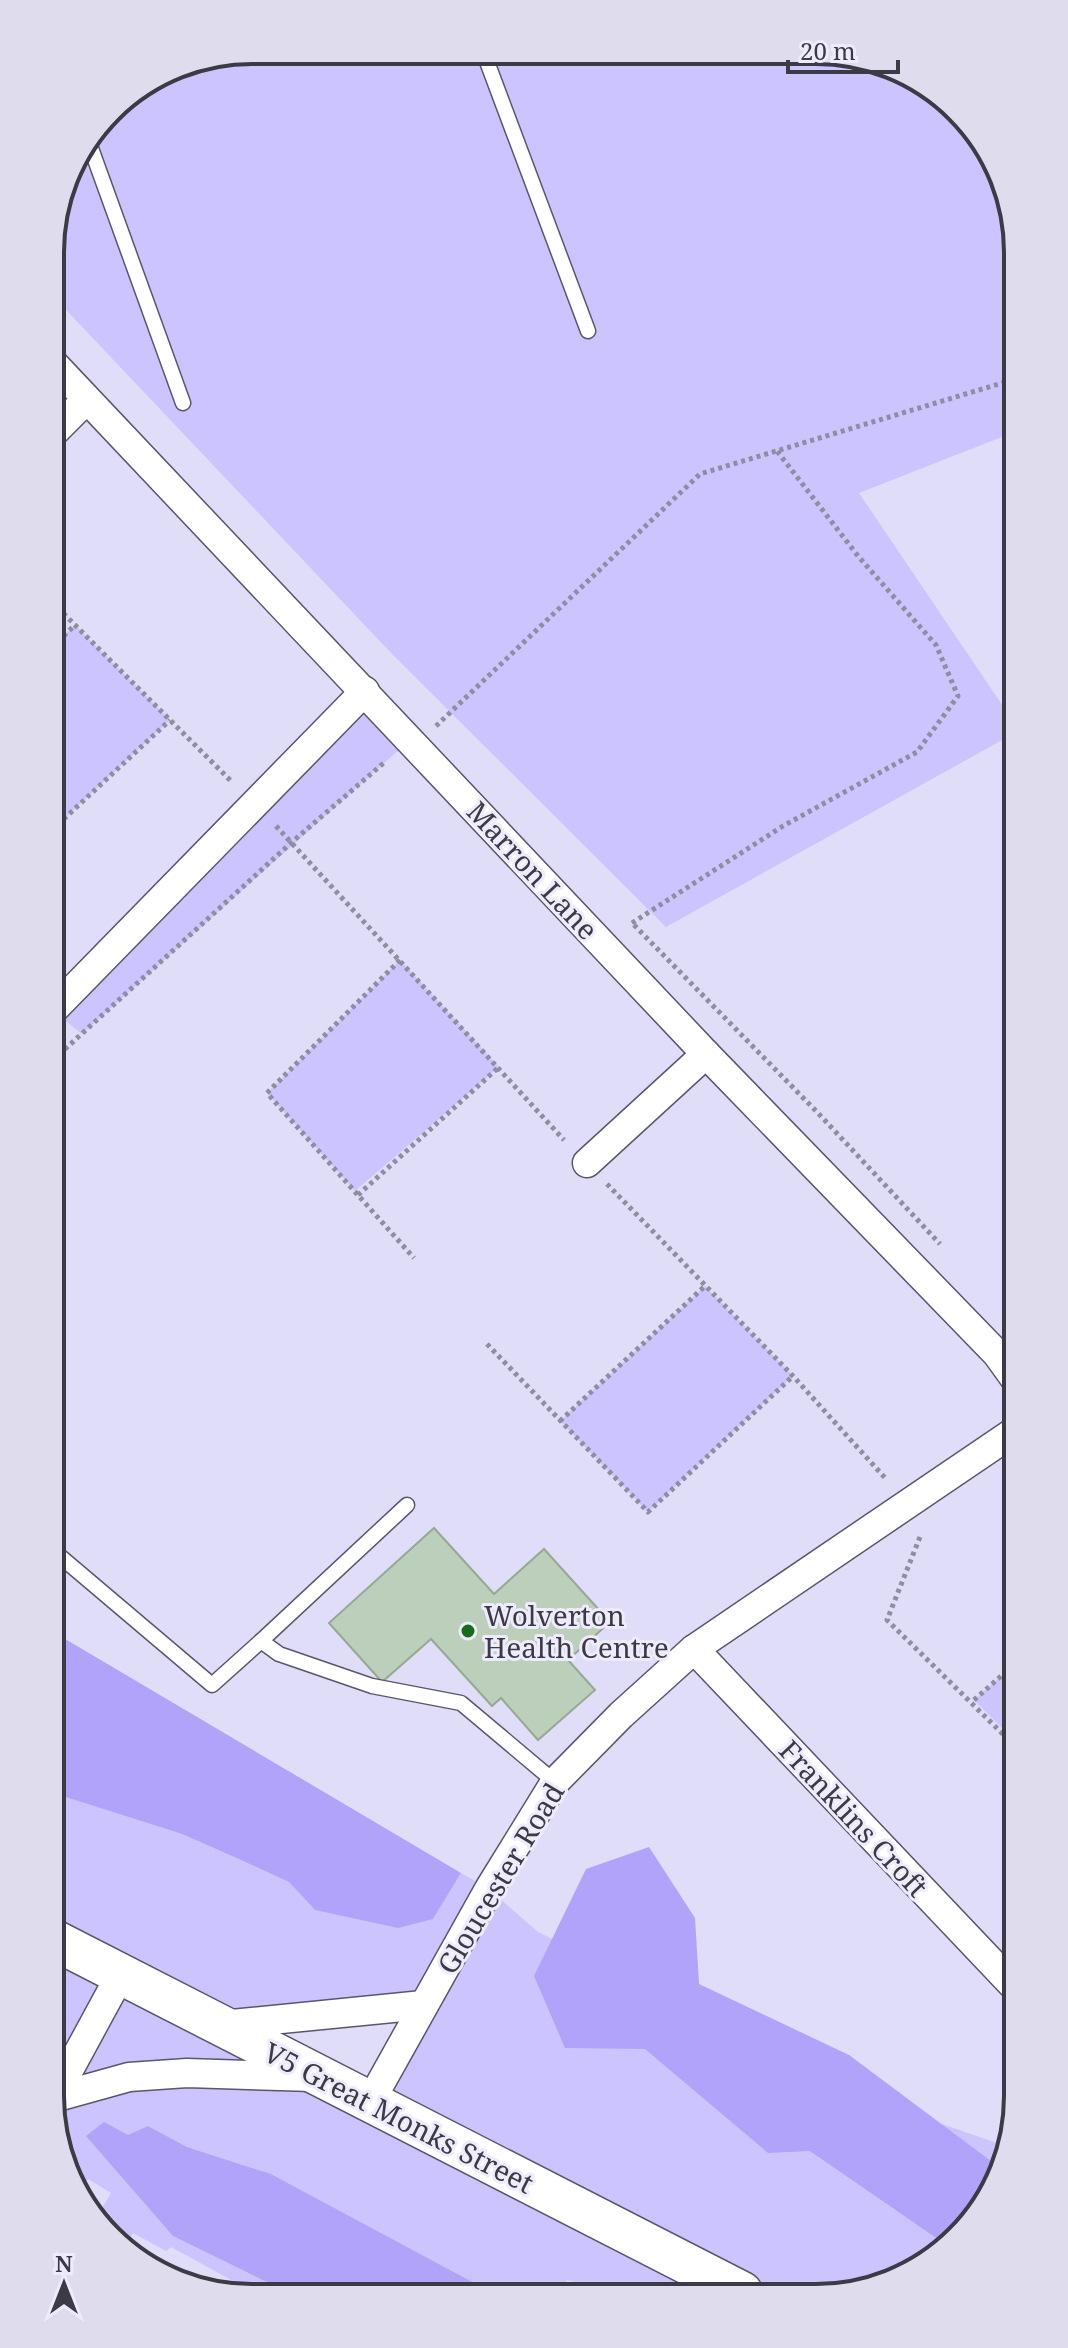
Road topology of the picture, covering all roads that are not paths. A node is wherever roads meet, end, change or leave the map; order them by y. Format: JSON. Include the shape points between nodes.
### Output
{"nodes":[{"id":1,"x":488,"y":64,"type":"edge"},
{"id":2,"x":93,"y":153,"type":"edge"},
{"id":3,"x":588,"y":331,"type":"dead end"},
{"id":4,"x":64,"y":375,"type":"edge"},
{"id":5,"x":86,"y":400,"type":"junction"},
{"id":6,"x":183,"y":403,"type":"dead end"},
{"id":7,"x":64,"y":422,"type":"edge"},
{"id":8,"x":365,"y":691,"type":"junction"},
{"id":9,"x":64,"y":999,"type":"edge"},
{"id":10,"x":706,"y":1054,"type":"junction"},
{"id":11,"x":587,"y":1163,"type":"road end"},
{"id":12,"x":1004,"y":1364,"type":"edge"},
{"id":13,"x":1004,"y":1438,"type":"edge"},
{"id":14,"x":407,"y":1505,"type":"dead end"},
{"id":15,"x":64,"y":1560,"type":"edge"},
{"id":16,"x":261,"y":1641,"type":"junction"},
{"id":17,"x":694,"y":1649,"type":"junction"},
{"id":18,"x":555,"y":1782,"type":"junction"},
{"id":19,"x":64,"y":1945,"type":"edge"},
{"id":20,"x":121,"y":1974,"type":"junction"},
{"id":21,"x":1004,"y":1976,"type":"edge"},
{"id":22,"x":423,"y":2005,"type":"junction"},
{"id":23,"x":218,"y":2025,"type":"junction"},
{"id":24,"x":318,"y":2077,"type":"junction"},
{"id":25,"x":64,"y":2081,"type":"edge"},
{"id":26,"x":64,"y":2092,"type":"edge"},
{"id":27,"x":370,"y":2102,"type":"junction"},
{"id":28,"x":726,"y":2284,"type":"edge"}],
"edges":[{"from":1,"to":3,"type":"lane"},
{"from":2,"to":6,"type":"lane"},
{"from":4,"to":5,"type":"street","name":"Marron Lane"},
{"from":5,"to":7,"type":"street"},
{"from":5,"to":8,"type":"street","name":"Marron Lane"},
{"from":8,"to":9,"type":"street"},
{"from":8,"to":10,"type":"street","name":"Marron Lane"},
{"from":10,"to":11,"type":"street"},
{"from":10,"to":12,"type":"street","name":"Marron Lane"},
{"from":13,"to":17,"type":"street","name":"Gloucester Road"},
{"from":14,"to":16,"type":"lane"},
{"from":15,"to":16,"type":"lane","via":[[212,1685]]},
{"from":16,"to":18,"type":"lane","via":[[279,1654],[372,1686],[461,1703]]},
{"from":17,"to":18,"type":"street","name":"Gloucester Road"},
{"from":17,"to":21,"type":"street","name":"Franklins Croft"},
{"from":18,"to":22,"type":"street","name":"Gloucester Road"},
{"from":19,"to":20,"type":"street","name":"V5 Great Monks Street"},
{"from":20,"to":23,"type":"street","name":"V5 Great Monks Street"},
{"from":20,"to":25,"type":"street"},
{"from":22,"to":23,"type":"street","name":"Gloucester Road"},
{"from":22,"to":27,"type":"street"},
{"from":23,"to":24,"type":"street","name":"V5 Great Monks Street"},
{"from":24,"to":26,"type":"street","via":[[187,2073],[129,2077]]},
{"from":24,"to":27,"type":"street","name":"V5 Great Monks Street"},
{"from":27,"to":28,"type":"street","name":"V5 Great Monks Street"}]}
